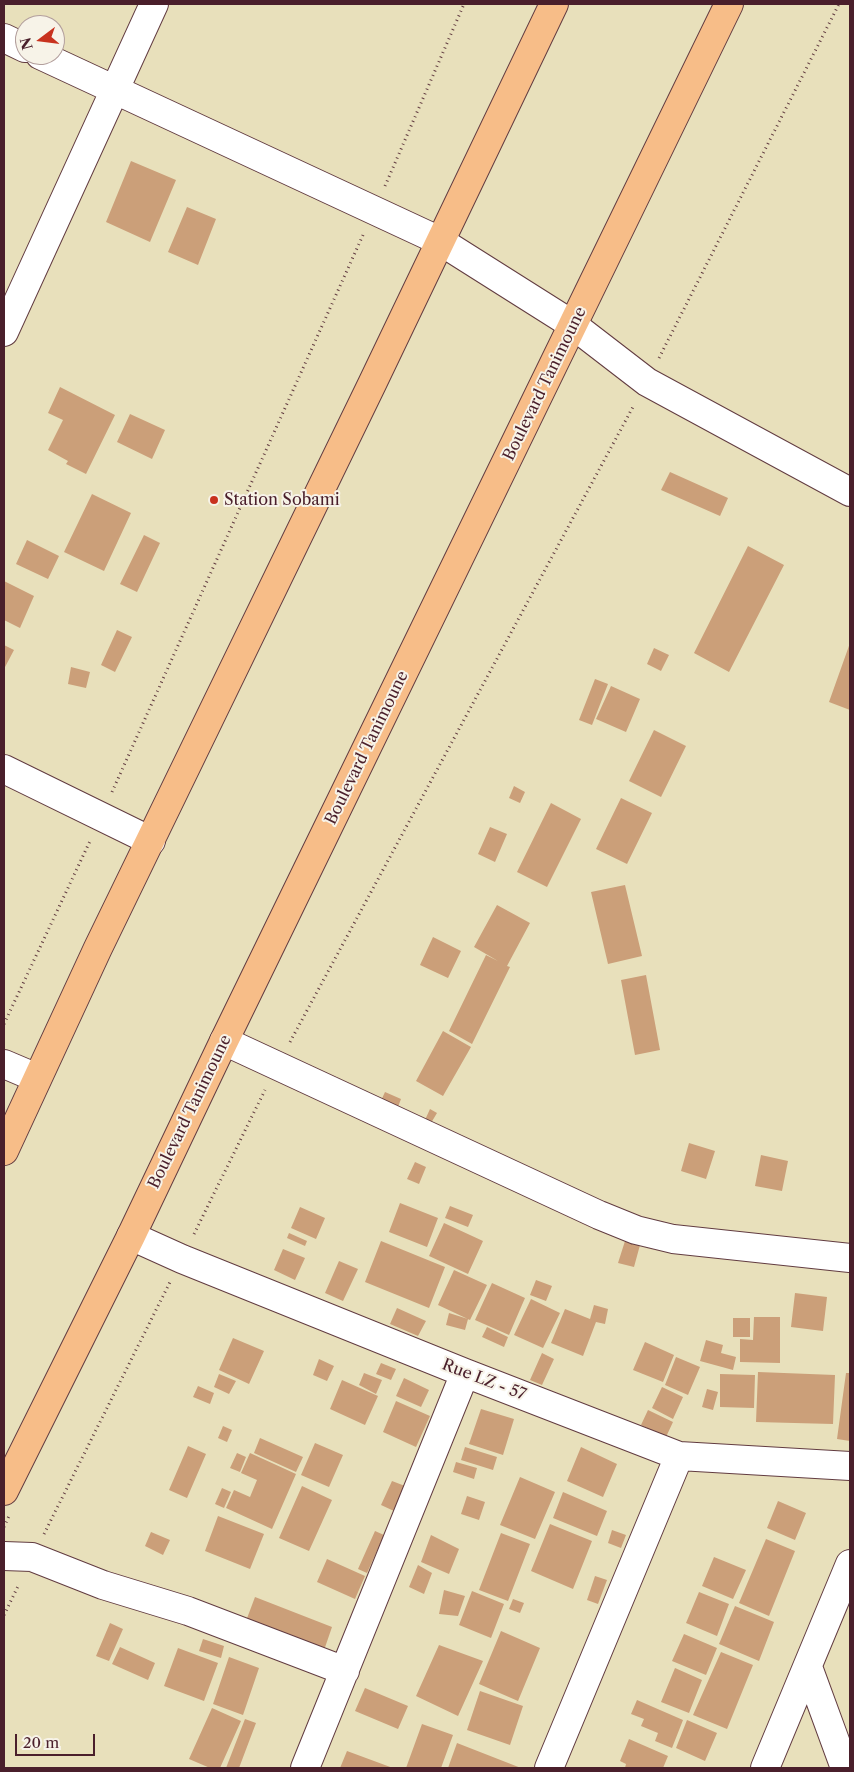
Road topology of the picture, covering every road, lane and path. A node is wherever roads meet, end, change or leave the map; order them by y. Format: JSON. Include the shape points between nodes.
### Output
{"nodes":[{"id":1,"x":154,"y":4,"type":"edge"},
{"id":2,"x":464,"y":4,"type":"edge"},
{"id":3,"x":554,"y":4,"type":"edge"},
{"id":4,"x":729,"y":4,"type":"edge"},
{"id":5,"x":839,"y":4,"type":"edge"},
{"id":6,"x":62,"y":65,"type":"edge"},
{"id":7,"x":114,"y":89,"type":"junction"},
{"id":8,"x":374,"y":210,"type":"junction"},
{"id":9,"x":440,"y":241,"type":"junction"},
{"id":10,"x":12,"y":293,"type":"edge"},
{"id":11,"x":574,"y":325,"type":"junction"},
{"id":12,"x":4,"y":332,"type":"edge"},
{"id":13,"x":647,"y":382,"type":"junction"},
{"id":14,"x":848,"y":486,"type":"edge"},
{"id":15,"x":4,"y":770,"type":"edge"},
{"id":16,"x":101,"y":817,"type":"junction"},
{"id":17,"x":151,"y":841,"type":"junction"},
{"id":18,"x":4,"y":1024,"type":"edge"},
{"id":19,"x":224,"y":1041,"type":"junction"},
{"id":20,"x":4,"y":1064,"type":"edge"},
{"id":21,"x":276,"y":1067,"type":"junction"},
{"id":22,"x":38,"y":1078,"type":"junction"},
{"id":23,"x":4,"y":1151,"type":"edge"},
{"id":24,"x":131,"y":1236,"type":"junction"},
{"id":25,"x":850,"y":1258,"type":"edge"},
{"id":26,"x":182,"y":1259,"type":"junction"},
{"id":27,"x":465,"y":1373,"type":"junction"},
{"id":28,"x":679,"y":1456,"type":"junction"},
{"id":29,"x":850,"y":1466,"type":"edge"},
{"id":30,"x":4,"y":1491,"type":"edge"},
{"id":31,"x":4,"y":1556,"type":"edge"},
{"id":32,"x":32,"y":1557,"type":"junction"},
{"id":33,"x":850,"y":1564,"type":"edge"},
{"id":34,"x":4,"y":1615,"type":"edge"},
{"id":35,"x":808,"y":1667,"type":"junction"},
{"id":36,"x":345,"y":1671,"type":"junction"},
{"id":37,"x":305,"y":1768,"type":"edge"},
{"id":38,"x":549,"y":1768,"type":"edge"},
{"id":39,"x":765,"y":1768,"type":"edge"},
{"id":40,"x":845,"y":1768,"type":"edge"}],
"edges":[{"from":1,"to":7,"type":"street"},
{"from":2,"to":8,"type":"path"},
{"from":3,"to":9,"type":"main road"},
{"from":4,"to":11,"type":"main road","name":"Boulevard Tanimoune"},
{"from":5,"to":13,"type":"path"},
{"from":6,"to":7,"type":"street"},
{"from":7,"to":8,"type":"street"},
{"from":7,"to":10,"type":"street"},
{"from":8,"to":9,"type":"street"},
{"from":8,"to":16,"type":"path"},
{"from":9,"to":11,"type":"street"},
{"from":9,"to":17,"type":"main road"},
{"from":10,"to":12,"type":"street"},
{"from":11,"to":13,"type":"street"},
{"from":11,"to":19,"type":"main road","name":"Boulevard Tanimoune"},
{"from":13,"to":14,"type":"street"},
{"from":13,"to":21,"type":"path"},
{"from":15,"to":16,"type":"street"},
{"from":16,"to":17,"type":"street"},
{"from":16,"to":18,"type":"path"},
{"from":17,"to":22,"type":"main road"},
{"from":19,"to":21,"type":"street"},
{"from":19,"to":24,"type":"main road","name":"Boulevard Tanimoune"},
{"from":20,"to":22,"type":"street"},
{"from":21,"to":25,"type":"street","via":[[636,1230],[673,1239]]},
{"from":21,"to":26,"type":"path"},
{"from":22,"to":23,"type":"main road"},
{"from":24,"to":26,"type":"street","name":"Rue LZ - 57"},
{"from":24,"to":30,"type":"main road","name":"Boulevard Tanimoune"},
{"from":26,"to":27,"type":"street","name":"Rue LZ - 57"},
{"from":26,"to":32,"type":"path"},
{"from":27,"to":28,"type":"street","name":"Rue LZ - 57"},
{"from":27,"to":36,"type":"street"},
{"from":28,"to":29,"type":"street","name":"Rue LZ - 57"},
{"from":28,"to":38,"type":"street"},
{"from":31,"to":32,"type":"street"},
{"from":32,"to":34,"type":"path"},
{"from":32,"to":36,"type":"street","via":[[103,1585],[188,1611]]},
{"from":33,"to":35,"type":"street"},
{"from":35,"to":39,"type":"street"},
{"from":35,"to":40,"type":"street"},
{"from":36,"to":37,"type":"street"}]}
